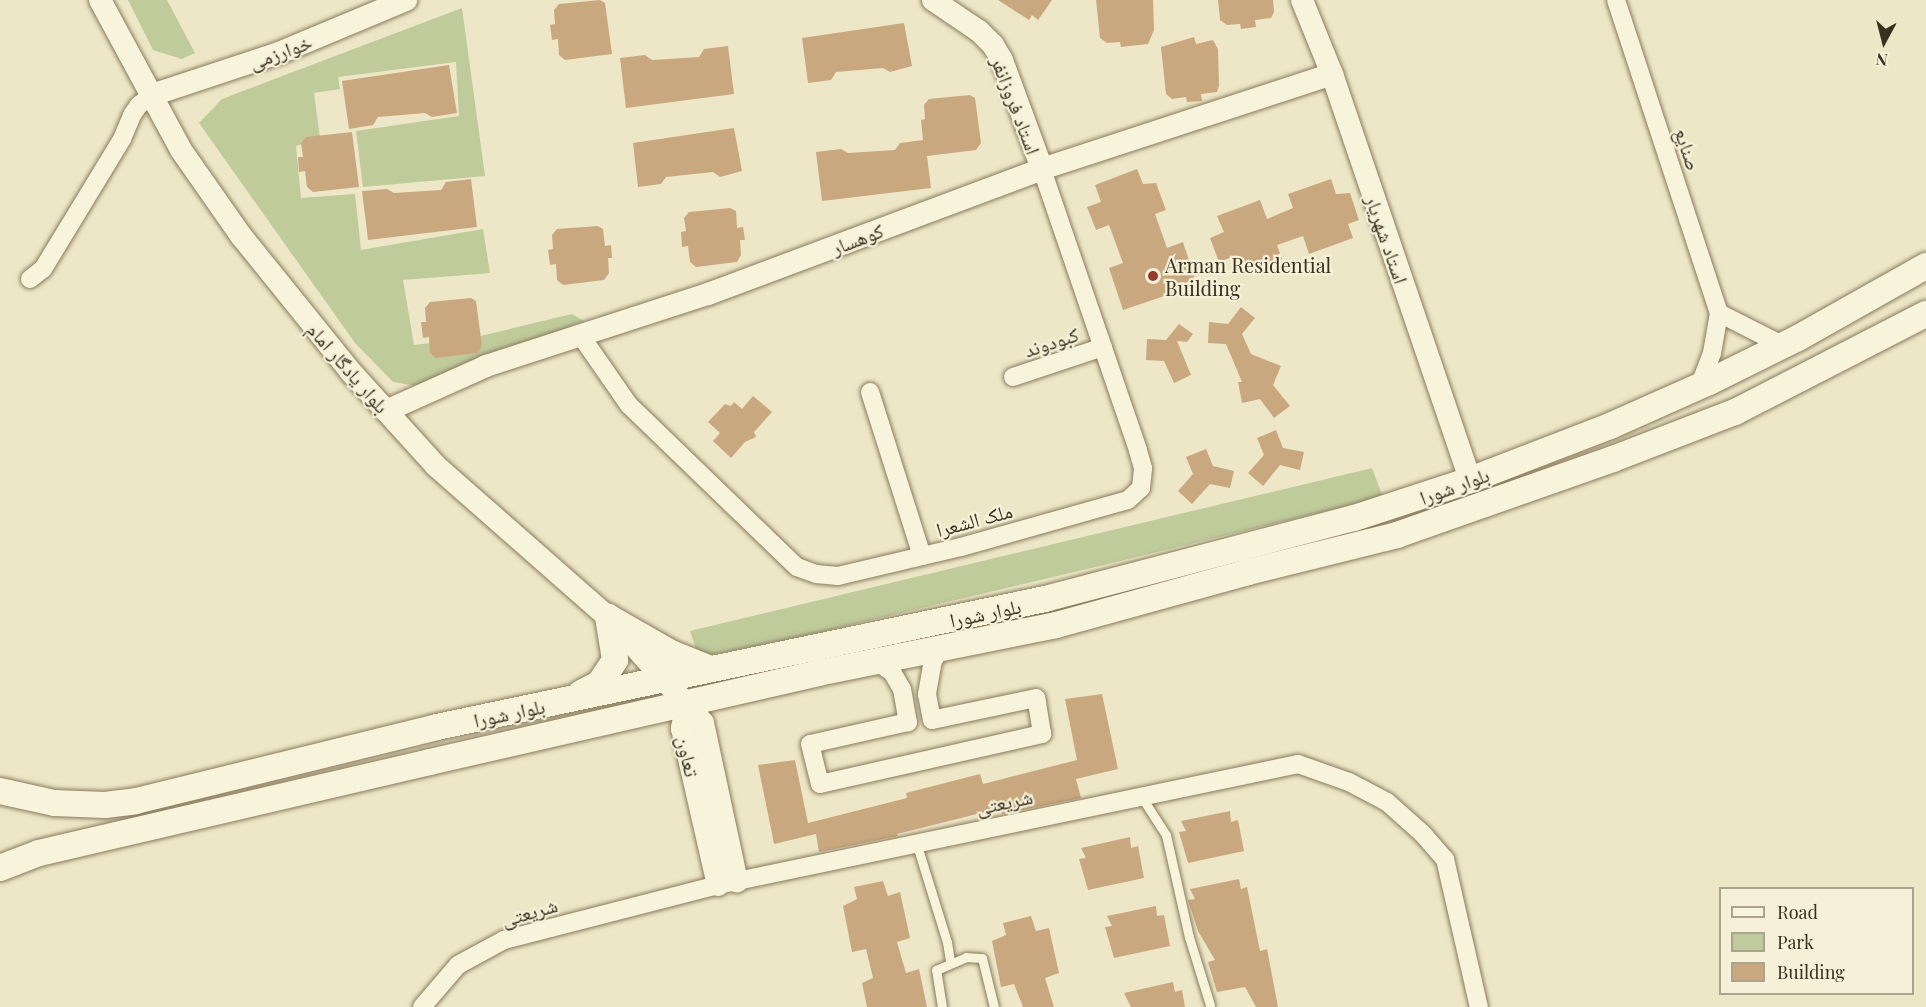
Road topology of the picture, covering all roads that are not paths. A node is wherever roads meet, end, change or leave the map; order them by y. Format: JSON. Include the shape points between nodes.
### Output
{"nodes":[{"id":1,"x":100,"y":0,"type":"edge"},
{"id":2,"x":406,"y":0,"type":"edge"},
{"id":3,"x":933,"y":0,"type":"edge"},
{"id":4,"x":1302,"y":0,"type":"edge"},
{"id":5,"x":1616,"y":0,"type":"edge"},
{"id":6,"x":375,"y":4,"type":"edge"},
{"id":7,"x":1332,"y":74,"type":"junction"},
{"id":8,"x":152,"y":95,"type":"junction"},
{"id":9,"x":1042,"y":169,"type":"junction"},
{"id":10,"x":1926,"y":266,"type":"edge"},
{"id":11,"x":30,"y":279,"type":"dead end"},
{"id":12,"x":1719,"y":313,"type":"junction"},
{"id":13,"x":1926,"y":314,"type":"edge"},
{"id":14,"x":580,"y":336,"type":"junction"},
{"id":15,"x":1784,"y":346,"type":"junction"},
{"id":16,"x":1103,"y":347,"type":"junction"},
{"id":17,"x":1013,"y":377,"type":"dead end"},
{"id":18,"x":1699,"y":387,"type":"junction"},
{"id":19,"x":870,"y":392,"type":"dead end"},
{"id":20,"x":386,"y":411,"type":"junction"},
{"id":21,"x":1470,"y":480,"type":"junction"},
{"id":22,"x":922,"y":556,"type":"junction"},
{"id":23,"x":608,"y":616,"type":"junction"},
{"id":24,"x":940,"y":649,"type":"junction"},
{"id":25,"x":876,"y":661,"type":"junction"},
{"id":26,"x":711,"y":669,"type":"junction"},
{"id":27,"x":665,"y":680,"type":"junction"},
{"id":28,"x":569,"y":699,"type":"junction"},
{"id":29,"x":687,"y":704,"type":"junction"},
{"id":30,"x":932,"y":720,"type":"junction"},
{"id":31,"x":908,"y":722,"type":"junction"},
{"id":32,"x":0,"y":791,"type":"edge"},
{"id":33,"x":1141,"y":796,"type":"junction"},
{"id":34,"x":916,"y":842,"type":"junction"},
{"id":35,"x":0,"y":868,"type":"edge"},
{"id":36,"x":728,"y":883,"type":"junction"},
{"id":37,"x":950,"y":962,"type":"junction"},
{"id":38,"x":1210,"y":1005,"type":"dead end"},
{"id":39,"x":422,"y":1007,"type":"edge"},
{"id":40,"x":942,"y":1007,"type":"edge"},
{"id":41,"x":994,"y":1007,"type":"edge"},
{"id":42,"x":1479,"y":1007,"type":"edge"}],
"edges":[{"from":1,"to":8,"type":"street","name":"بلوار یادگار امام"},
{"from":2,"to":6,"type":"street","name":"خوارزمی"},
{"from":3,"to":9,"type":"street","name":"استاد فروزانفر","via":[[993,45]]},
{"from":4,"to":7,"type":"street","name":"استاد شهریار"},
{"from":5,"to":12,"type":"street","name":"صنایع"},
{"from":6,"to":8,"type":"street","name":"خوارزمی","via":[[279,53]]},
{"from":7,"to":9,"type":"street","name":"کوهسار"},
{"from":7,"to":21,"type":"street","name":"استاد شهریار"},
{"from":8,"to":11,"type":"street","via":[[132,115],[122,139],[43,269]]},
{"from":8,"to":20,"type":"street","name":"بلوار یادگار امام","via":[[181,150],[242,237]]},
{"from":9,"to":14,"type":"street","name":"کوهسار","via":[[708,294]]},
{"from":9,"to":16,"type":"street","name":"ملک الشعرا"},
{"from":10,"to":15,"type":"main road","name":"بلوار شورا"},
{"from":12,"to":15,"type":"street"},
{"from":12,"to":18,"type":"street","via":[[1712,353]]},
{"from":13,"to":24,"type":"main road","name":"بلوار شورا","via":[[1735,412],[1397,535],[1056,625]]},
{"from":14,"to":20,"type":"street","name":"کوهسار","via":[[486,366]]},
{"from":14,"to":22,"type":"street","name":"ملک الشعرا","via":[[629,405],[796,567],[838,576]]},
{"from":15,"to":18,"type":"main road","name":"بلوار شورا"},
{"from":16,"to":17,"type":"street","name":"کبودوند"},
{"from":16,"to":22,"type":"street","name":"ملک الشعرا","via":[[1143,468],[1141,488],[1128,500]]},
{"from":18,"to":21,"type":"main road","name":"بلوار شورا"},
{"from":19,"to":22,"type":"street"},
{"from":20,"to":23,"type":"street","name":"بلوار یادگار امام","via":[[436,466]]},
{"from":21,"to":26,"type":"main road","name":"بلوار شورا","via":[[1354,518],[1045,599]]},
{"from":23,"to":26,"type":"main road","via":[[671,653]]},
{"from":23,"to":27,"type":"street","name":"بلوار یادگار امام"},
{"from":23,"to":28,"type":"main road","via":[[615,660],[599,684]]},
{"from":24,"to":25,"type":"main road","name":"بلوار شورا"},
{"from":24,"to":30,"type":"street","via":[[933,661],[927,694]]},
{"from":25,"to":29,"type":"main road","name":"بلوار شورا"},
{"from":25,"to":31,"type":"street","via":[[892,672],[902,689]]},
{"from":26,"to":27,"type":"main road","name":"بلوار شورا"},
{"from":27,"to":28,"type":"main road","name":"بلوار شورا"},
{"from":27,"to":29,"type":"street","name":"بلوار یادگار امام"},
{"from":28,"to":32,"type":"main road","name":"بلوار شورا","via":[[436,727],[136,801],[105,805],[54,803]]},
{"from":29,"to":35,"type":"main road","name":"بلوار شورا","via":[[39,853]]},
{"from":29,"to":36,"type":"street","name":"تعاون","via":[[682,728]]},
{"from":30,"to":31,"type":"street"},
{"from":30,"to":31,"type":"street","via":[[1036,698],[1042,734],[820,784],[810,744]]},
{"from":33,"to":34,"type":"street","name":"شریعتی"},
{"from":33,"to":38,"type":"lane","via":[[1167,835],[1189,937]]},
{"from":33,"to":42,"type":"street","name":"شریعتی","via":[[1298,764],[1350,782],[1387,802],[1445,860]]},
{"from":34,"to":36,"type":"street","name":"شریعتی"},
{"from":34,"to":37,"type":"lane"},
{"from":36,"to":39,"type":"street","name":"شریعتی","via":[[504,940],[458,965]]},
{"from":37,"to":40,"type":"lane","via":[[936,970]]},
{"from":37,"to":41,"type":"lane","via":[[982,958]]}]}
